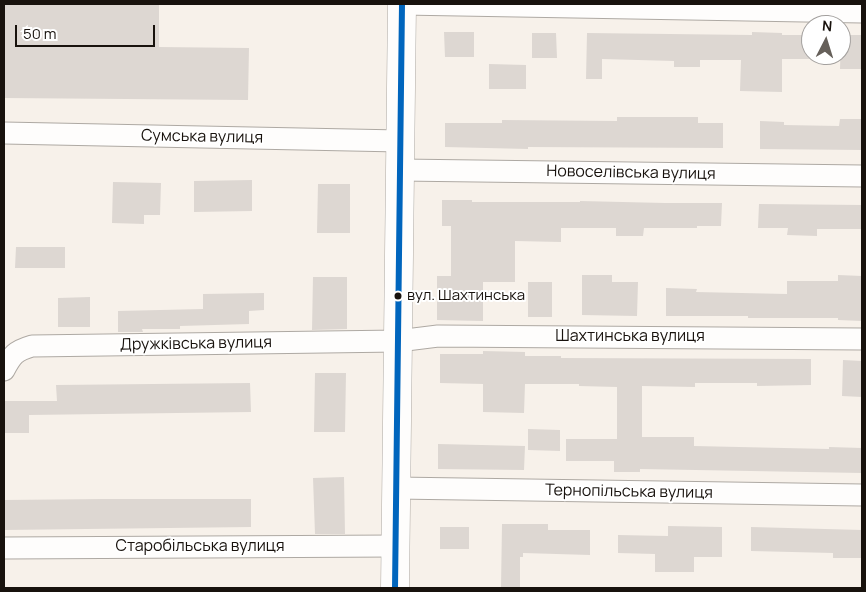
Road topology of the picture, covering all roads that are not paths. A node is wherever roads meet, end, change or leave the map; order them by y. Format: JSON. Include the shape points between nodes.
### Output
{"nodes":[{"id":1,"x":402,"y":4,"type":"edge"},
{"id":2,"x":862,"y":12,"type":"edge"},
{"id":3,"x":4,"y":134,"type":"edge"},
{"id":4,"x":400,"y":141,"type":"junction"},
{"id":5,"x":400,"y":170,"type":"junction"},
{"id":6,"x":862,"y":176,"type":"edge"},
{"id":7,"x":862,"y":340,"type":"edge"},
{"id":8,"x":398,"y":342,"type":"junction"},
{"id":9,"x":4,"y":370,"type":"edge"},
{"id":10,"x":396,"y":488,"type":"junction"},
{"id":11,"x":862,"y":495,"type":"edge"},
{"id":12,"x":396,"y":546,"type":"junction"},
{"id":13,"x":4,"y":548,"type":"edge"},
{"id":14,"x":395,"y":588,"type":"edge"}],
"edges":[{"from":1,"to":2,"type":"street"},
{"from":1,"to":4,"type":"main road"},
{"from":3,"to":4,"type":"street","name":"Сумська вулиця"},
{"from":4,"to":5,"type":"main road"},
{"from":5,"to":6,"type":"street","name":"Новоселівська вулиця"},
{"from":5,"to":8,"type":"main road"},
{"from":7,"to":8,"type":"street","name":"Шахтинська вулиця","via":[[438,336]]},
{"from":8,"to":9,"type":"street","name":"Дружківська вулиця","via":[[32,346],[10,357]]},
{"from":8,"to":10,"type":"main road"},
{"from":10,"to":11,"type":"street","name":"Тернопільська вулиця"},
{"from":10,"to":12,"type":"main road"},
{"from":12,"to":13,"type":"street","name":"Старобільська вулиця"},
{"from":12,"to":14,"type":"main road"}]}
